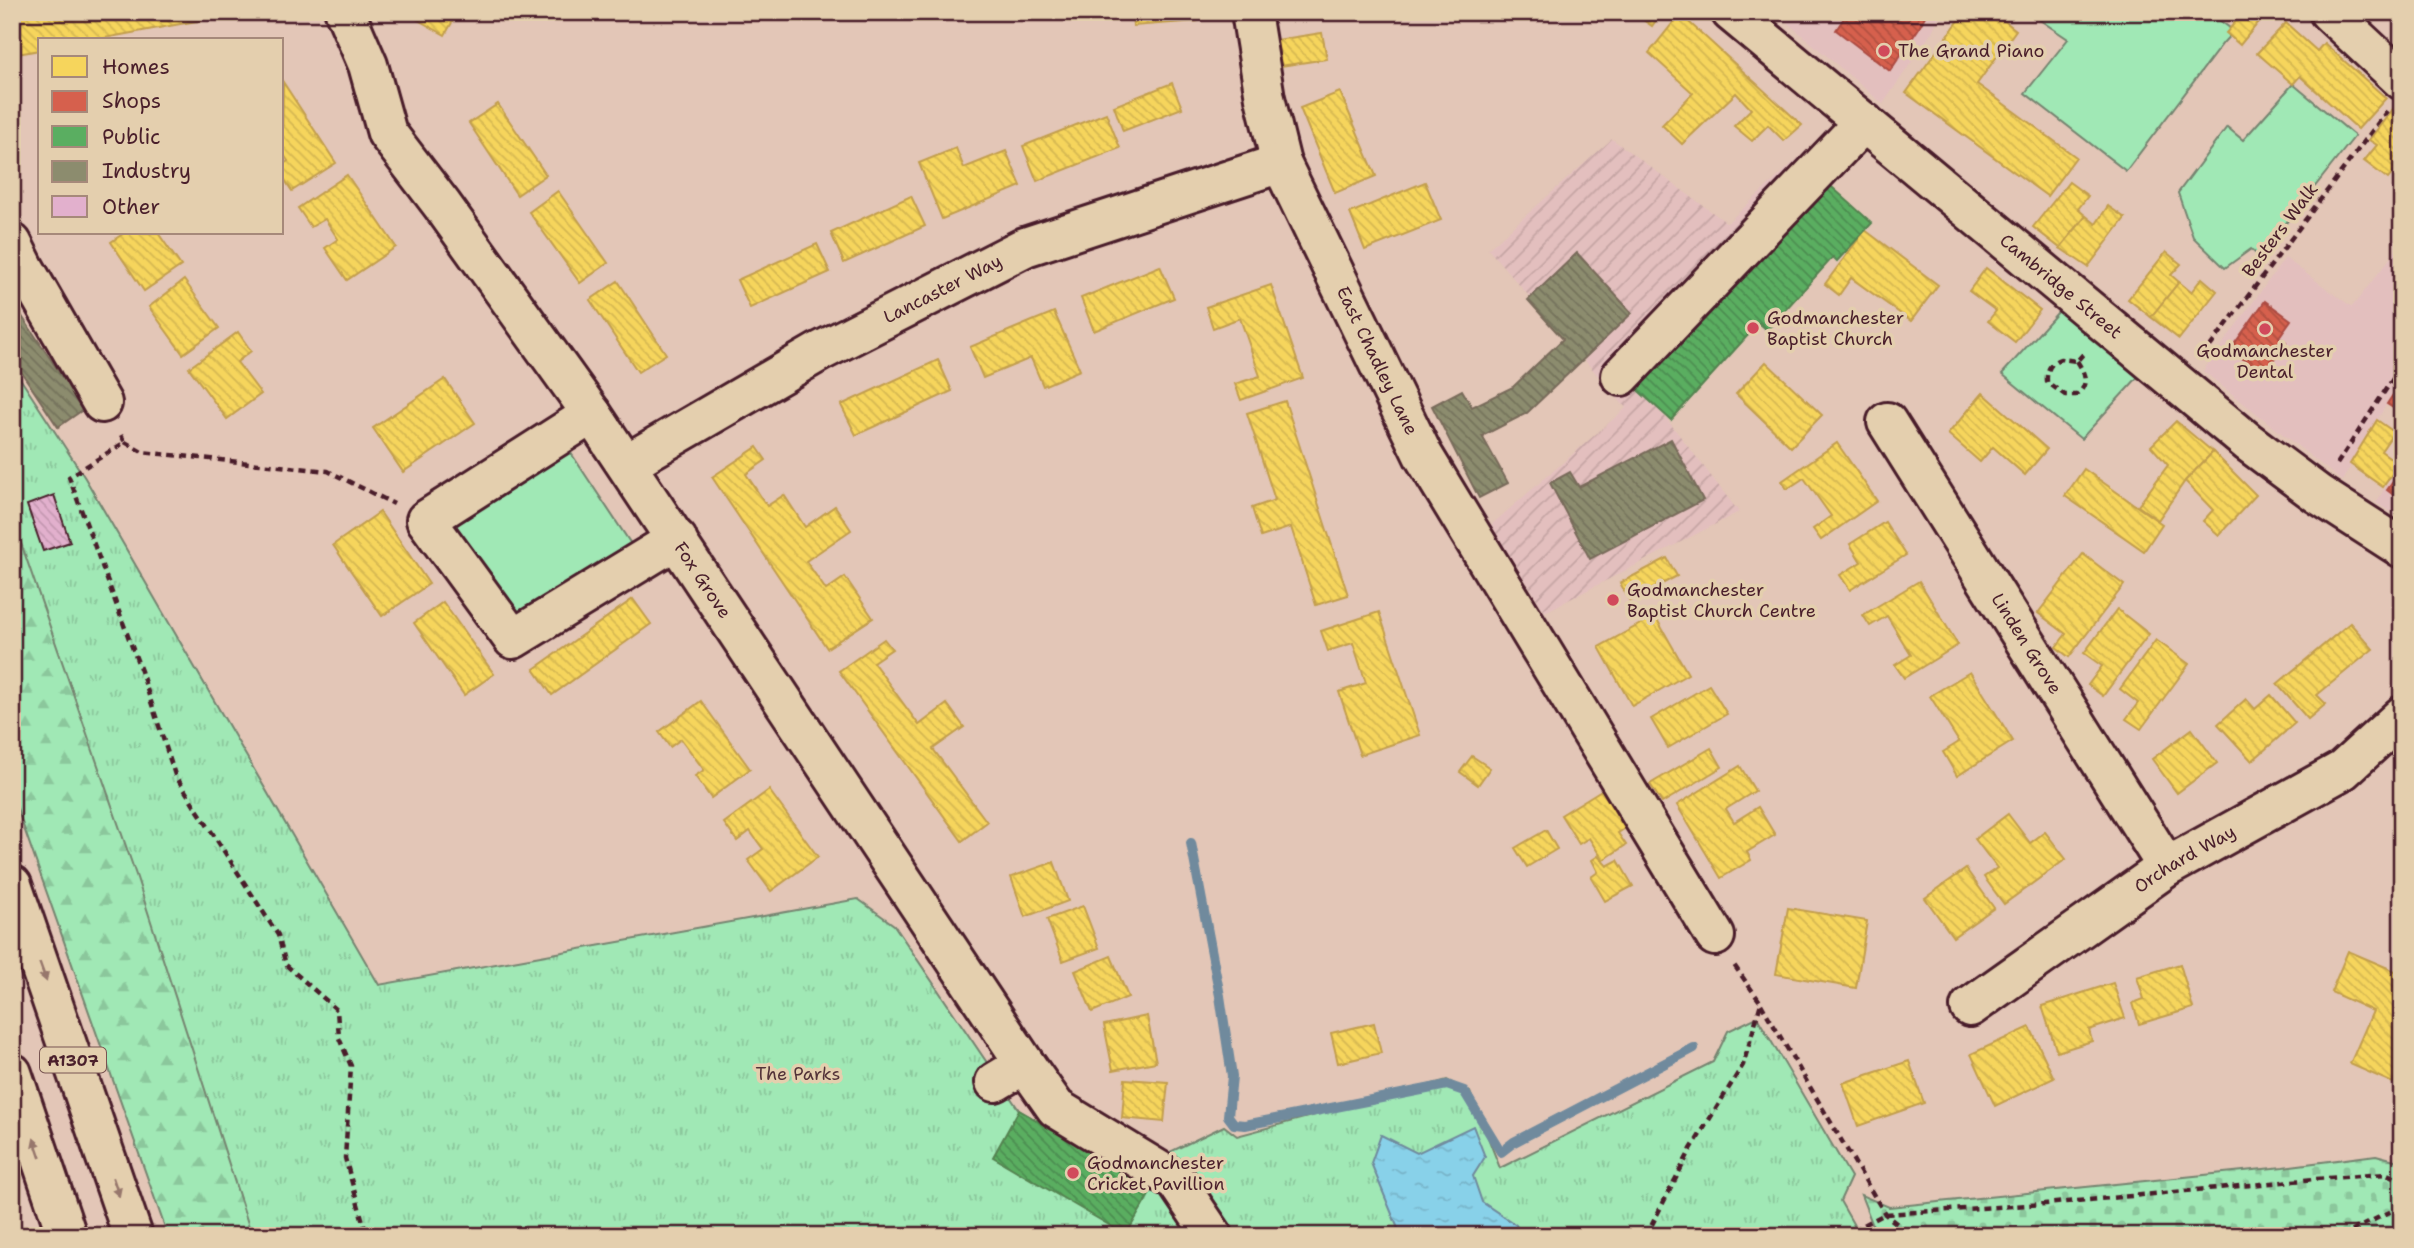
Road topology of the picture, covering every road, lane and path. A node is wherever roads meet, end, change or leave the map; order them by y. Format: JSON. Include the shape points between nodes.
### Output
{"nodes":[{"id":1,"x":345,"y":12,"type":"edge"},
{"id":2,"x":1251,"y":12,"type":"edge"},
{"id":3,"x":1731,"y":12,"type":"edge"},
{"id":4,"x":2329,"y":12,"type":"edge"},
{"id":5,"x":2398,"y":91,"type":"edge"},
{"id":6,"x":1864,"y":122,"type":"junction"},
{"id":7,"x":1281,"y":163,"type":"junction"},
{"id":8,"x":18,"y":256,"type":"edge"},
{"id":9,"x":2108,"y":324,"type":"junction"},
{"id":10,"x":2077,"y":361,"type":"junction"},
{"id":11,"x":2402,"y":365,"type":"edge"},
{"id":12,"x":1621,"y":376,"type":"dead end"},
{"id":13,"x":2181,"y":385,"type":"junction"},
{"id":14,"x":102,"y":403,"type":"joint"},
{"id":15,"x":592,"y":414,"type":"junction"},
{"id":16,"x":1887,"y":422,"type":"dead end"},
{"id":17,"x":125,"y":442,"type":"junction"},
{"id":18,"x":626,"y":464,"type":"junction"},
{"id":19,"x":2318,"y":494,"type":"junction"},
{"id":20,"x":426,"y":520,"type":"junction"},
{"id":21,"x":677,"y":539,"type":"junction"},
{"id":22,"x":2402,"y":548,"type":"edge"},
{"id":23,"x":2402,"y":716,"type":"edge"},
{"id":24,"x":2167,"y":867,"type":"junction"},
{"id":25,"x":12,"y":885,"type":"edge"},
{"id":26,"x":1715,"y":936,"type":"joint"},
{"id":27,"x":1761,"y":1003,"type":"junction"},
{"id":28,"x":1970,"y":1007,"type":"dead end"},
{"id":29,"x":12,"y":1073,"type":"edge"},
{"id":30,"x":2402,"y":1181,"type":"edge"},
{"id":31,"x":2402,"y":1206,"type":"edge"},
{"id":32,"x":1885,"y":1214,"type":"junction"},
{"id":33,"x":67,"y":1236,"type":"edge"},
{"id":34,"x":133,"y":1236,"type":"edge"},
{"id":35,"x":367,"y":1236,"type":"edge"},
{"id":36,"x":1213,"y":1236,"type":"edge"},
{"id":37,"x":1646,"y":1236,"type":"edge"},
{"id":38,"x":1843,"y":1236,"type":"edge"},
{"id":39,"x":1912,"y":1236,"type":"edge"},
{"id":40,"x":2340,"y":1236,"type":"edge"}],
"edges":[{"from":1,"to":15,"type":"street","name":"Fox Grove","via":[[368,65],[387,133]]},
{"from":2,"to":7,"type":"street","name":"East Chadley Lane"},
{"from":3,"to":6,"type":"street","name":"Cambridge Street"},
{"from":4,"to":5,"type":"street"},
{"from":5,"to":13,"type":"path","name":"Besters Walk"},
{"from":6,"to":9,"type":"street","name":"Cambridge Street"},
{"from":6,"to":12,"type":"street"},
{"from":7,"to":18,"type":"street","name":"Lancaster Way","via":[[1025,247],[818,352]]},
{"from":7,"to":26,"type":"street","name":"East Chadley Lane","via":[[1423,455]]},
{"from":8,"to":14,"type":"street"},
{"from":9,"to":10,"type":"path"},
{"from":9,"to":13,"type":"street","name":"Cambridge Street"},
{"from":10,"to":10,"type":"path","via":[[2085,374],[2084,386],[2076,395],[2065,395],[2048,382],[2047,374],[2060,359]]},
{"from":11,"to":19,"type":"path"},
{"from":13,"to":19,"type":"street","name":"Cambridge Street"},
{"from":14,"to":17,"type":"path"},
{"from":15,"to":18,"type":"street","name":"Fox Grove"},
{"from":15,"to":20,"type":"street"},
{"from":16,"to":24,"type":"street","name":"Linden Grove"},
{"from":17,"to":20,"type":"path","via":[[142,452],[328,471]]},
{"from":17,"to":35,"type":"path","via":[[69,477],[175,775],[278,935],[286,965],[337,1010],[339,1038],[351,1066],[345,1158]]},
{"from":18,"to":21,"type":"street","name":"Fox Grove"},
{"from":19,"to":22,"type":"street","name":"Cambridge Street"},
{"from":20,"to":21,"type":"street","via":[[513,639]]},
{"from":21,"to":36,"type":"street","name":"Fox Grove","via":[[1010,1073],[1056,1108],[1176,1181]]},
{"from":23,"to":24,"type":"street","name":"Orchard Way","via":[[2343,770]]},
{"from":24,"to":28,"type":"street","name":"Orchard Way"},
{"from":25,"to":34,"type":"street","number":"A1307","one_way":true},
{"from":26,"to":27,"type":"path"},
{"from":27,"to":32,"type":"path"},
{"from":27,"to":37,"type":"path","via":[[1743,1065],[1691,1149]]},
{"from":33,"to":29,"type":"street","one_way":true},
{"from":30,"to":32,"type":"path","via":[[2387,1174],[2339,1177]]},
{"from":31,"to":40,"type":"path"},
{"from":32,"to":38,"type":"path"},
{"from":32,"to":39,"type":"path"}]}
